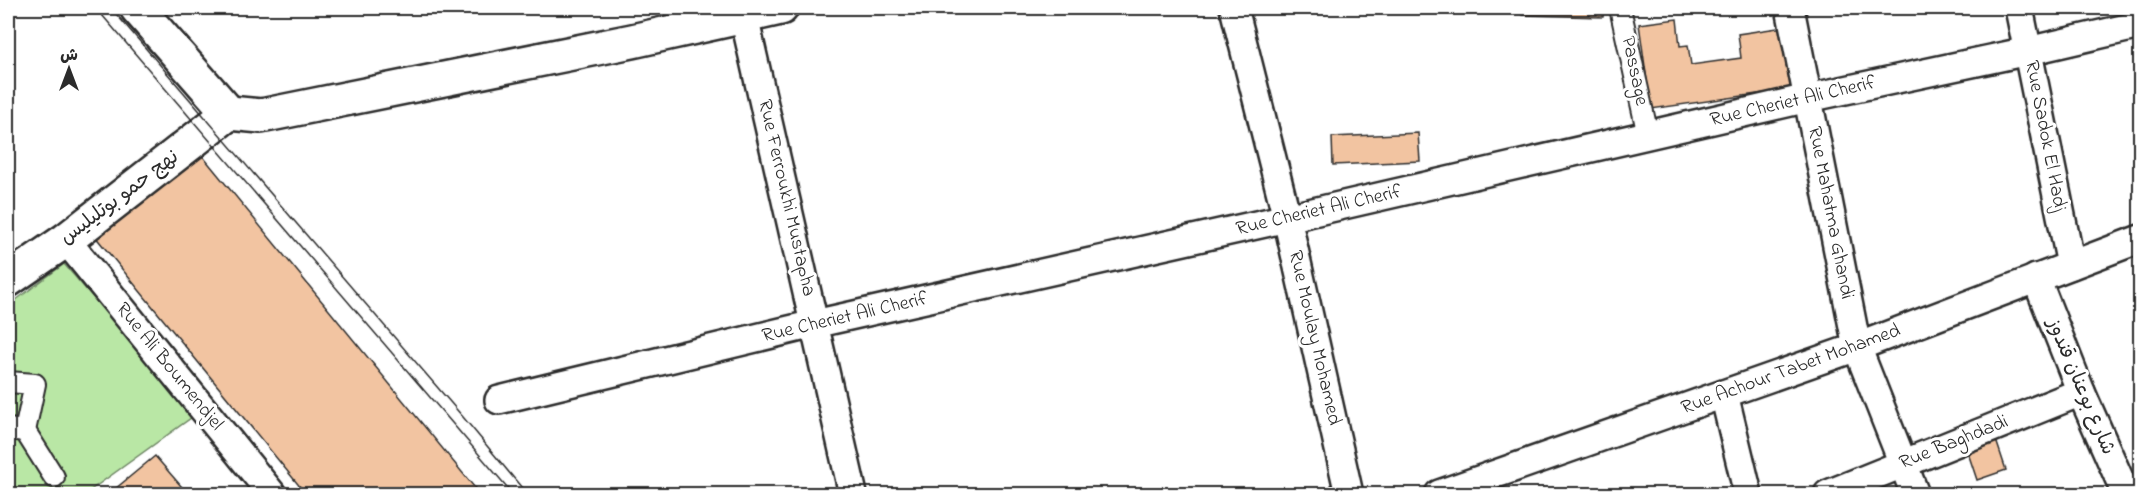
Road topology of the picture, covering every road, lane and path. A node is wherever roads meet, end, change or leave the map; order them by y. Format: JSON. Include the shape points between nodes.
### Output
{"nodes":[{"id":1,"x":137,"y":8,"type":"edge"},
{"id":2,"x":782,"y":8,"type":"edge"},
{"id":3,"x":1234,"y":8,"type":"edge"},
{"id":4,"x":1620,"y":8,"type":"edge"},
{"id":5,"x":1790,"y":8,"type":"edge"},
{"id":6,"x":2019,"y":8,"type":"edge"},
{"id":7,"x":743,"y":12,"type":"edge"},
{"id":8,"x":2140,"y":25,"type":"edge"},
{"id":9,"x":2028,"y":51,"type":"junction"},
{"id":10,"x":1808,"y":98,"type":"junction"},
{"id":11,"x":229,"y":113,"type":"junction"},
{"id":12,"x":1648,"y":135,"type":"junction"},
{"id":13,"x":1287,"y":218,"type":"junction"},
{"id":14,"x":2140,"y":239,"type":"edge"},
{"id":15,"x":66,"y":240,"type":"junction"},
{"id":16,"x":2072,"y":265,"type":"junction"},
{"id":17,"x":2036,"y":278,"type":"junction"},
{"id":18,"x":8,"y":280,"type":"edge"},
{"id":19,"x":814,"y":324,"type":"junction"},
{"id":20,"x":1857,"y":347,"type":"junction"},
{"id":21,"x":8,"y":381,"type":"edge"},
{"id":22,"x":2081,"y":392,"type":"junction"},
{"id":23,"x":1724,"y":394,"type":"junction"},
{"id":24,"x":499,"y":400,"type":"dead end"},
{"id":25,"x":16,"y":430,"type":"edge"},
{"id":26,"x":1902,"y":463,"type":"junction"},
{"id":27,"x":54,"y":477,"type":"dead end"},
{"id":28,"x":272,"y":495,"type":"edge"},
{"id":29,"x":853,"y":495,"type":"edge"},
{"id":30,"x":1349,"y":495,"type":"edge"},
{"id":31,"x":1438,"y":495,"type":"edge"},
{"id":32,"x":1748,"y":495,"type":"edge"},
{"id":33,"x":1828,"y":495,"type":"edge"},
{"id":34,"x":1915,"y":495,"type":"edge"},
{"id":35,"x":2126,"y":495,"type":"edge"}],
"edges":[{"from":1,"to":11,"type":"main road"},
{"from":2,"to":7,"type":"main road"},
{"from":3,"to":13,"type":"street","name":"Rue Moulay Mohamed"},
{"from":4,"to":12,"type":"street","name":"Passage"},
{"from":5,"to":10,"type":"street","name":"Rue Mahatma Ghandi"},
{"from":6,"to":9,"type":"street","name":"Rue Sadok El Hadj"},
{"from":7,"to":11,"type":"main road","via":[[261,116]]},
{"from":7,"to":19,"type":"street","name":"Rue Ferroukhi Mustapha"},
{"from":8,"to":9,"type":"street","name":"Rue Cheriet Ali Cherif"},
{"from":9,"to":10,"type":"street","name":"Rue Cheriet Ali Cherif"},
{"from":9,"to":16,"type":"street","name":"Rue Sadok El Hadj"},
{"from":10,"to":12,"type":"street","name":"Rue Cheriet Ali Cherif"},
{"from":10,"to":20,"type":"street","name":"Rue Mahatma Ghandi"},
{"from":11,"to":15,"type":"main road","name":"نهج حمو بوتليليس"},
{"from":12,"to":13,"type":"street","name":"Rue Cheriet Ali Cherif"},
{"from":13,"to":19,"type":"street","name":"Rue Cheriet Ali Cherif"},
{"from":13,"to":30,"type":"street","name":"Rue Moulay Mohamed"},
{"from":14,"to":16,"type":"street","name":"Rue Achour Tabet Mohamed"},
{"from":15,"to":18,"type":"main road","name":"نهج حمو بوتليليس"},
{"from":15,"to":28,"type":"street","name":"Rue Ali Boumendjel"},
{"from":16,"to":17,"type":"street","name":"Rue Achour Tabet Mohamed"},
{"from":17,"to":20,"type":"street","name":"Rue Achour Tabet Mohamed"},
{"from":17,"to":22,"type":"street","name":"شارع بوعنان قندوز"},
{"from":19,"to":24,"type":"street","name":"Rue Cheriet Ali Cherif"},
{"from":19,"to":29,"type":"street","name":"Rue Ferroukhi Mustapha"},
{"from":20,"to":23,"type":"street","name":"Rue Achour Tabet Mohamed"},
{"from":20,"to":26,"type":"street","name":"Rue Mahatma Ghandi"},
{"from":21,"to":25,"type":"street","via":[[35,384]]},
{"from":22,"to":26,"type":"street","name":"Rue Baghdadi"},
{"from":22,"to":35,"type":"street","name":"شارع بوعنان قندوز"},
{"from":23,"to":31,"type":"street","name":"Rue Achour Tabet Mohamed"},
{"from":23,"to":32,"type":"street"},
{"from":25,"to":27,"type":"street"},
{"from":26,"to":33,"type":"street","name":"Rue Baghdadi"},
{"from":26,"to":34,"type":"street","name":"Rue Mahatma Ghandi"}]}
